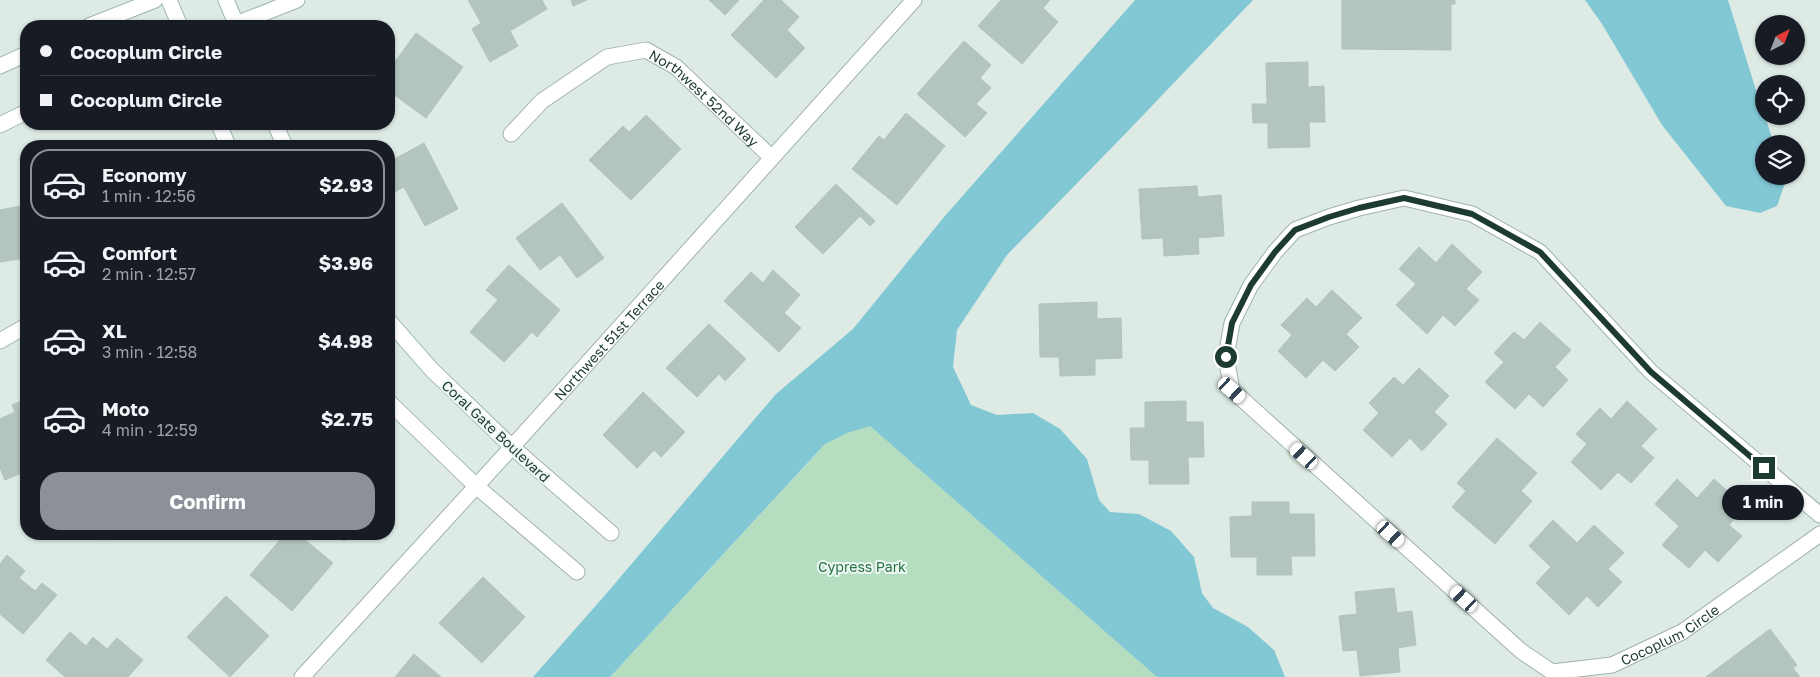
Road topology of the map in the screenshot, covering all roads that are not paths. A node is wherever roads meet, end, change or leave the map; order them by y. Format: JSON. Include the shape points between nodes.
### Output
{"nodes":[{"id":1,"x":155,"y":0,"type":"edge"},
{"id":2,"x":169,"y":0,"type":"edge"},
{"id":3,"x":226,"y":0,"type":"edge"},
{"id":4,"x":297,"y":0,"type":"edge"},
{"id":5,"x":914,"y":0,"type":"edge"},
{"id":6,"x":104,"y":20,"type":"edge"},
{"id":7,"x":177,"y":20,"type":"edge"},
{"id":8,"x":233,"y":20,"type":"edge"},
{"id":9,"x":249,"y":20,"type":"edge"},
{"id":10,"x":20,"y":57,"type":"edge"},
{"id":11,"x":0,"y":66,"type":"edge"},
{"id":12,"x":20,"y":115,"type":"edge"},
{"id":13,"x":0,"y":125,"type":"edge"},
{"id":14,"x":511,"y":134,"type":"dead end"},
{"id":15,"x":771,"y":157,"type":"junction"},
{"id":16,"x":395,"y":328,"type":"edge"},
{"id":17,"x":20,"y":329,"type":"edge"},
{"id":18,"x":0,"y":340,"type":"edge"},
{"id":19,"x":395,"y":408,"type":"edge"},
{"id":20,"x":512,"y":447,"type":"junction"},
{"id":21,"x":476,"y":486,"type":"junction"},
{"id":22,"x":1820,"y":515,"type":"edge"},
{"id":23,"x":611,"y":533,"type":"dead end"},
{"id":24,"x":1820,"y":534,"type":"edge"},
{"id":25,"x":577,"y":572,"type":"dead end"},
{"id":26,"x":302,"y":677,"type":"edge"}],
"edges":[{"from":1,"to":6,"type":"street"},
{"from":2,"to":7,"type":"street"},
{"from":3,"to":8,"type":"street"},
{"from":4,"to":9,"type":"street"},
{"from":5,"to":15,"type":"street","name":"Northwest 51st Terrace"},
{"from":10,"to":11,"type":"street"},
{"from":12,"to":13,"type":"street"},
{"from":14,"to":15,"type":"street","name":"Northwest 52nd Way","via":[[542,101],[607,57],[646,50],[676,67]]},
{"from":15,"to":20,"type":"street","name":"Northwest 51st Terrace"},
{"from":16,"to":20,"type":"street","name":"Coral Gate Boulevard","via":[[432,370]]},
{"from":17,"to":18,"type":"street"},
{"from":19,"to":21,"type":"street"},
{"from":20,"to":21,"type":"street","name":"Northwest 51st Terrace"},
{"from":20,"to":23,"type":"street","name":"Coral Gate Boulevard"},
{"from":21,"to":25,"type":"street"},
{"from":21,"to":26,"type":"street","name":"Northwest 51st Terrace"},
{"from":22,"to":24,"type":"street","name":"Cocoplum Circle","via":[[1651,372],[1540,252],[1472,214],[1404,198],[1359,208],[1295,230],[1251,285],[1232,323],[1226,357],[1232,390],[1521,651],[1552,672],[1612,665],[1682,632]]}]}
